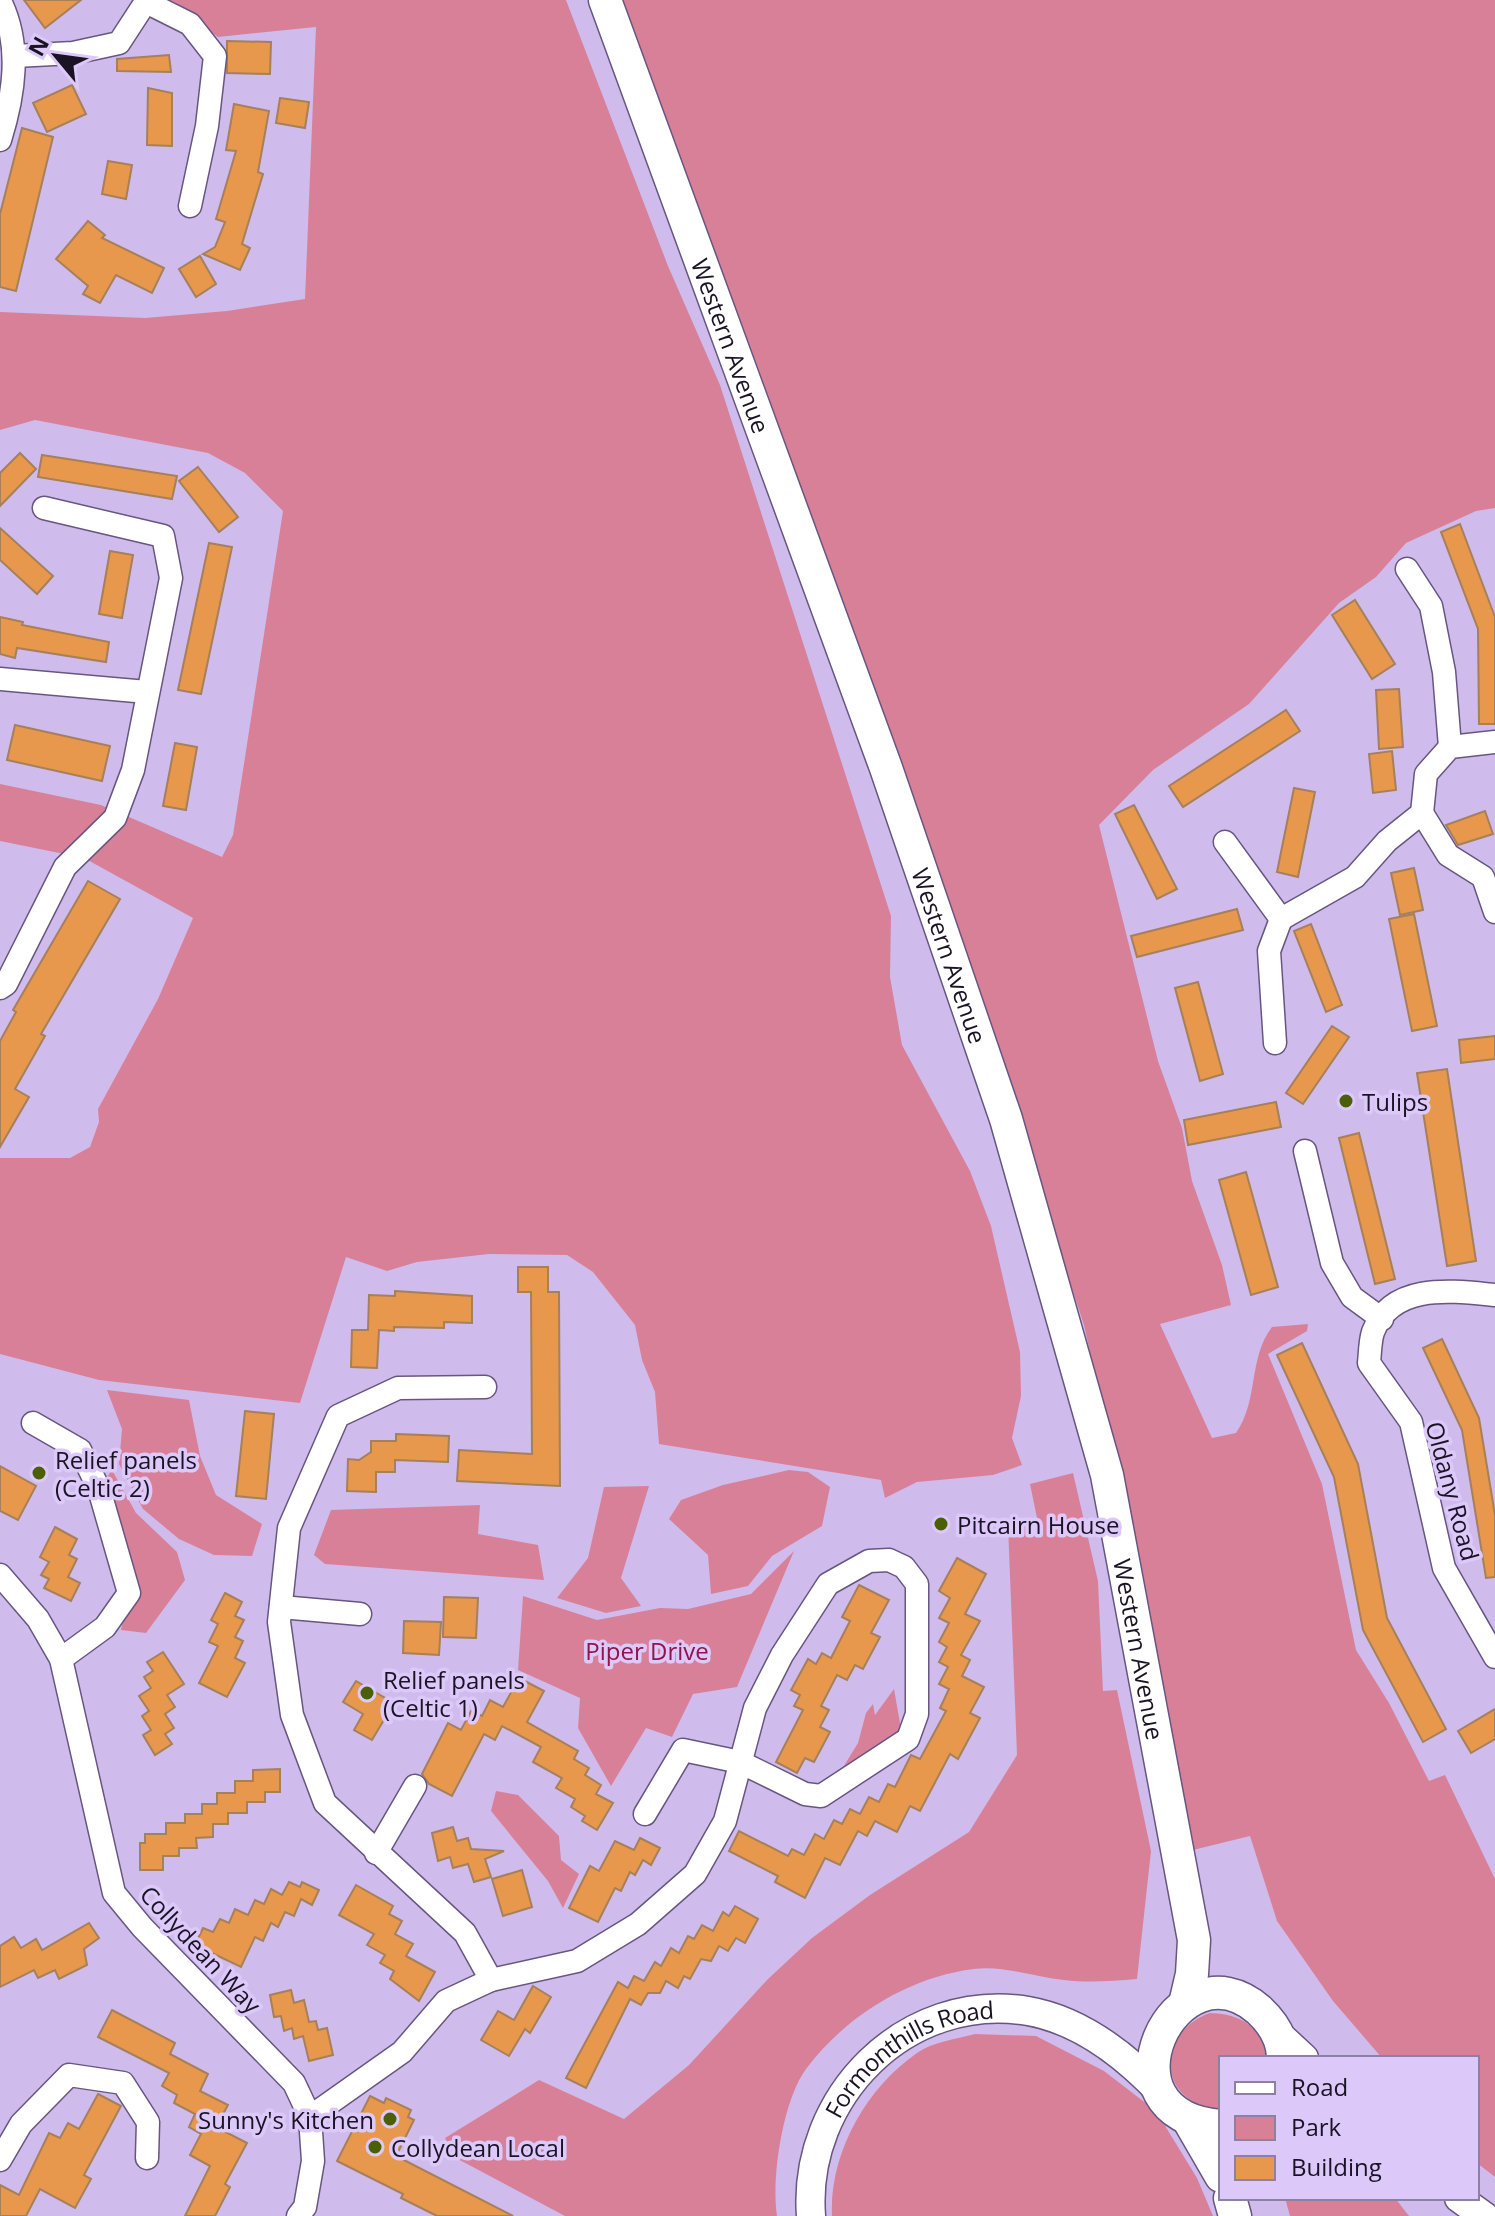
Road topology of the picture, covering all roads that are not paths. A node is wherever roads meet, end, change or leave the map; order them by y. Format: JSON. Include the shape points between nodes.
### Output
{"nodes":[{"id":1,"x":605,"y":0,"type":"edge"},
{"id":2,"x":0,"y":1,"type":"edge"},
{"id":3,"x":147,"y":1,"type":"edge"},
{"id":4,"x":15,"y":56,"type":"junction"},
{"id":5,"x":0,"y":140,"type":"edge"},
{"id":6,"x":190,"y":206,"type":"dead end"},
{"id":7,"x":44,"y":508,"type":"dead end"},
{"id":8,"x":1407,"y":569,"type":"dead end"},
{"id":9,"x":0,"y":679,"type":"edge"},
{"id":10,"x":147,"y":692,"type":"junction"},
{"id":11,"x":1495,"y":742,"type":"edge"},
{"id":12,"x":1450,"y":747,"type":"junction"},
{"id":13,"x":1422,"y":813,"type":"junction"},
{"id":14,"x":1225,"y":842,"type":"dead end"},
{"id":15,"x":1495,"y":912,"type":"edge"},
{"id":16,"x":1281,"y":919,"type":"junction"},
{"id":17,"x":0,"y":988,"type":"edge"},
{"id":18,"x":1275,"y":1043,"type":"dead end"},
{"id":19,"x":1305,"y":1151,"type":"dead end"},
{"id":20,"x":1495,"y":1295,"type":"edge"},
{"id":21,"x":1382,"y":1319,"type":"junction"},
{"id":22,"x":485,"y":1387,"type":"dead end"},
{"id":23,"x":33,"y":1423,"type":"dead end"},
{"id":24,"x":0,"y":1575,"type":"edge"},
{"id":25,"x":281,"y":1607,"type":"junction"},
{"id":26,"x":360,"y":1614,"type":"dead end"},
{"id":27,"x":1495,"y":1657,"type":"edge"},
{"id":28,"x":61,"y":1659,"type":"junction"},
{"id":29,"x":740,"y":1762,"type":"junction"},
{"id":30,"x":415,"y":1786,"type":"dead end"},
{"id":31,"x":645,"y":1814,"type":"dead end"},
{"id":32,"x":376,"y":1853,"type":"junction"},
{"id":33,"x":1194,"y":1940,"type":"junction"},
{"id":34,"x":491,"y":1980,"type":"junction"},
{"id":35,"x":1238,"y":1998,"type":"junction"},
{"id":36,"x":1185,"y":2004,"type":"junction"},
{"id":37,"x":1161,"y":2029,"type":"junction"},
{"id":38,"x":1092,"y":2037,"type":"junction"},
{"id":39,"x":1280,"y":2045,"type":"edge"},
{"id":40,"x":1300,"y":2056,"type":"edge"},
{"id":41,"x":1161,"y":2093,"type":"junction"},
{"id":42,"x":310,"y":2117,"type":"junction"},
{"id":43,"x":1188,"y":2119,"type":"junction"},
{"id":44,"x":1219,"y":2126,"type":"edge"},
{"id":45,"x":147,"y":2158,"type":"dead end"},
{"id":46,"x":0,"y":2160,"type":"edge"},
{"id":47,"x":1219,"y":2179,"type":"edge"},
{"id":48,"x":1462,"y":2200,"type":"edge"},
{"id":49,"x":298,"y":2216,"type":"edge"},
{"id":50,"x":811,"y":2216,"type":"edge"},
{"id":51,"x":1484,"y":2216,"type":"edge"}],
"edges":[{"from":1,"to":33,"type":"main road","name":"Western Avenue","via":[[886,768],[1011,1134],[1107,1475]]},
{"from":2,"to":4,"type":"street"},
{"from":3,"to":4,"type":"street","via":[[119,43],[73,53]]},
{"from":3,"to":6,"type":"street","via":[[190,24],[215,56]]},
{"from":4,"to":5,"type":"street","via":[[10,110]]},
{"from":7,"to":10,"type":"street","via":[[163,536],[171,578]]},
{"from":8,"to":12,"type":"street","via":[[1431,606],[1444,672]]},
{"from":9,"to":10,"type":"street"},
{"from":10,"to":17,"type":"street","via":[[133,770],[115,818],[65,867]]},
{"from":11,"to":12,"type":"street"},
{"from":12,"to":13,"type":"street","via":[[1426,774]]},
{"from":13,"to":15,"type":"street","via":[[1448,855],[1483,877]]},
{"from":13,"to":16,"type":"street","via":[[1355,877]]},
{"from":14,"to":16,"type":"street"},
{"from":16,"to":18,"type":"street","via":[[1269,951]]},
{"from":19,"to":21,"type":"street","via":[[1332,1263],[1352,1297]]},
{"from":20,"to":21,"type":"street","via":[[1447,1290],[1405,1297]]},
{"from":21,"to":27,"type":"street","name":"Oldany Road","via":[[1373,1333],[1369,1363],[1411,1422],[1444,1568]]},
{"from":22,"to":25,"type":"street","via":[[398,1388],[338,1416],[289,1528]]},
{"from":23,"to":28,"type":"street","via":[[80,1450],[99,1489],[129,1593],[105,1627]]},
{"from":24,"to":28,"type":"street","name":"Collydean Way","via":[[38,1619]]},
{"from":25,"to":26,"type":"street"},
{"from":25,"to":32,"type":"street","via":[[292,1715],[325,1803]]},
{"from":28,"to":42,"type":"street","name":"Collydean Way","via":[[114,1893],[294,2083]]},
{"from":29,"to":29,"type":"street","via":[[755,1708],[828,1584],[869,1561],[889,1560],[904,1567],[917,1584],[917,1714],[908,1739],[821,1796],[805,1794]]},
{"from":29,"to":31,"type":"street","via":[[683,1750]]},
{"from":29,"to":34,"type":"street","via":[[725,1821],[695,1874],[638,1924],[577,1961]]},
{"from":30,"to":32,"type":"street"},
{"from":32,"to":34,"type":"street","via":[[465,1933]]},
{"from":33,"to":35,"type":"main road","name":"Western Avenue","via":[[1213,1973]]},
{"from":33,"to":36,"type":"main road","name":"Western Avenue"},
{"from":34,"to":42,"type":"street","via":[[446,2001],[402,2052]]},
{"from":35,"to":36,"type":"main road","via":[[1201,1997]]},
{"from":35,"to":39,"type":"main road","name":"Western Avenue","via":[[1261,2012]]},
{"from":36,"to":37,"type":"main road"},
{"from":37,"to":38,"type":"street","name":"Formonthills Road","via":[[1127,2042]]},
{"from":37,"to":41,"type":"main road","via":[[1153,2061]]},
{"from":38,"to":41,"type":"street","name":"Formonthills Road","via":[[1131,2061]]},
{"from":38,"to":50,"type":"street","name":"Formonthills Road","via":[[1056,2019],[1004,2009],[943,2016],[889,2044],[868,2061],[831,2110],[819,2138]]},
{"from":39,"to":40,"type":"street"},
{"from":41,"to":43,"type":"main road"},
{"from":42,"to":49,"type":"street","name":"Collydean Way","via":[[313,2161],[305,2207]]},
{"from":43,"to":44,"type":"main road"},
{"from":43,"to":47,"type":"main road"},
{"from":45,"to":46,"type":"street","via":[[148,2122],[123,2083],[69,2075],[21,2124]]},
{"from":48,"to":51,"type":"street"}]}
